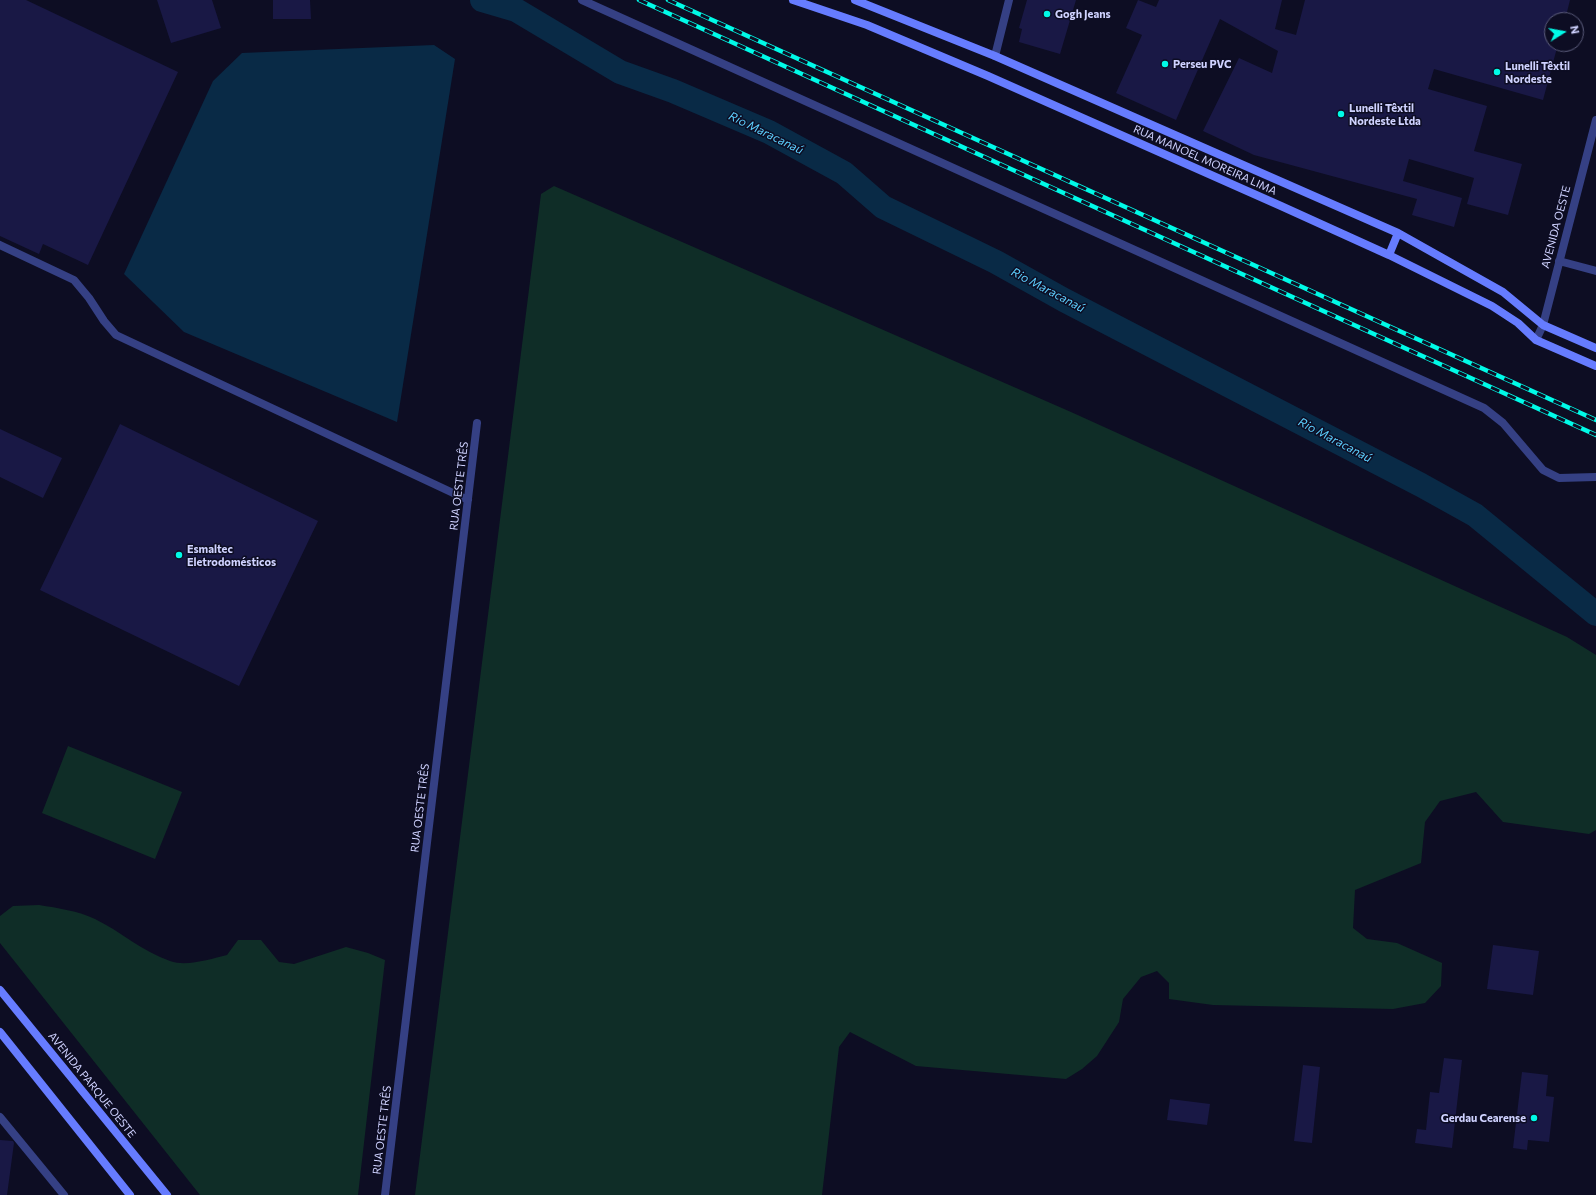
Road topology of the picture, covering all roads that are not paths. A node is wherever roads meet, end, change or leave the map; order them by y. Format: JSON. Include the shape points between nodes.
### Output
{"nodes":[{"id":1,"x":582,"y":0,"type":"edge"},
{"id":2,"x":793,"y":0,"type":"edge"},
{"id":3,"x":855,"y":0,"type":"edge"},
{"id":4,"x":1010,"y":0,"type":"edge"},
{"id":5,"x":995,"y":56,"type":"junction"},
{"id":6,"x":1596,"y":120,"type":"edge"},
{"id":7,"x":1398,"y":233,"type":"junction"},
{"id":8,"x":0,"y":245,"type":"edge"},
{"id":9,"x":1389,"y":255,"type":"junction"},
{"id":10,"x":1558,"y":261,"type":"junction"},
{"id":11,"x":1596,"y":271,"type":"edge"},
{"id":12,"x":1543,"y":325,"type":"junction"},
{"id":13,"x":1536,"y":340,"type":"junction"},
{"id":14,"x":1596,"y":348,"type":"edge"},
{"id":15,"x":1596,"y":366,"type":"edge"},
{"id":16,"x":477,"y":423,"type":"dead end"},
{"id":17,"x":1596,"y":477,"type":"edge"},
{"id":18,"x":468,"y":500,"type":"junction"},
{"id":19,"x":0,"y":990,"type":"edge"},
{"id":20,"x":0,"y":1032,"type":"edge"},
{"id":21,"x":0,"y":1117,"type":"edge"},
{"id":22,"x":64,"y":1195,"type":"edge"},
{"id":23,"x":130,"y":1195,"type":"edge"},
{"id":24,"x":167,"y":1195,"type":"edge"},
{"id":25,"x":385,"y":1195,"type":"edge"}],
"edges":[{"from":1,"to":17,"type":"street","via":[[1484,408],[1503,423],[1543,470],[1559,478]]},
{"from":2,"to":9,"type":"street","name":"RUA MANOEL MOREIRA LIMA","via":[[867,26],[988,76]]},
{"from":3,"to":5,"type":"street","name":"RUA MANOEL MOREIRA LIMA"},
{"from":4,"to":5,"type":"street"},
{"from":5,"to":7,"type":"street","name":"RUA MANOEL MOREIRA LIMA"},
{"from":6,"to":10,"type":"street","name":"AVENIDA OESTE"},
{"from":7,"to":9,"type":"street"},
{"from":7,"to":12,"type":"street","name":"RUA MANOEL MOREIRA LIMA","via":[[1503,292]]},
{"from":8,"to":18,"type":"street","via":[[74,280],[116,335]]},
{"from":9,"to":13,"type":"street","name":"RUA MANOEL MOREIRA LIMA","via":[[1492,306],[1518,323]]},
{"from":10,"to":11,"type":"street"},
{"from":10,"to":12,"type":"street","name":"AVENIDA OESTE"},
{"from":12,"to":13,"type":"street","name":"AVENIDA OESTE"},
{"from":12,"to":14,"type":"street","name":"RUA MANOEL MOREIRA LIMA"},
{"from":13,"to":15,"type":"street","name":"RUA MANOEL MOREIRA LIMA"},
{"from":16,"to":18,"type":"street","name":"RUA OESTE TRÊS"},
{"from":18,"to":25,"type":"street","name":"RUA OESTE TRÊS"},
{"from":19,"to":24,"type":"street","name":"AVENIDA PARQUE OESTE"},
{"from":20,"to":23,"type":"street"},
{"from":21,"to":22,"type":"street"}]}
